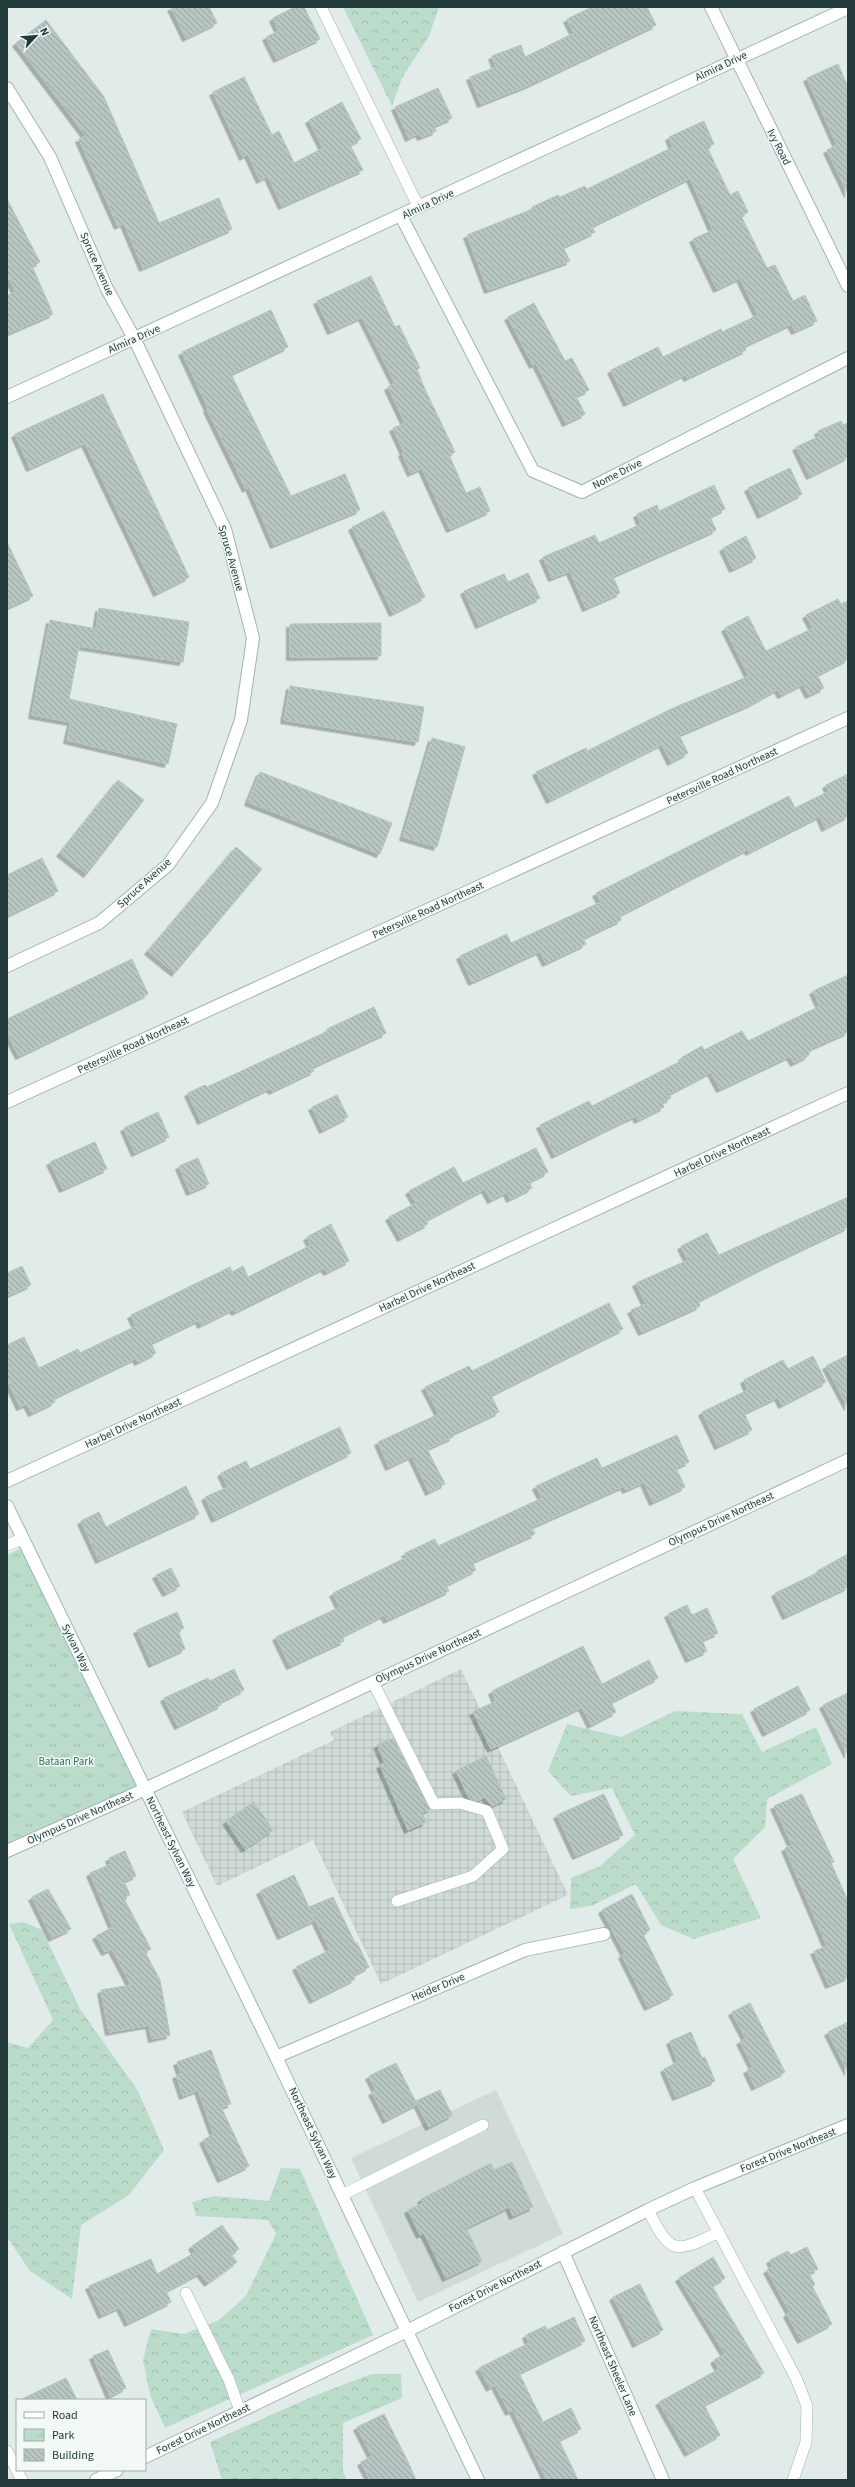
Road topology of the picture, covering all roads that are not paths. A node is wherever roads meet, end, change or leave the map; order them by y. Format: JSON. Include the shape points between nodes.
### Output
{"nodes":[{"id":1,"x":321,"y":7,"type":"edge"},
{"id":2,"x":710,"y":7,"type":"edge"},
{"id":3,"x":848,"y":8,"type":"edge"},
{"id":4,"x":735,"y":59,"type":"junction"},
{"id":5,"x":7,"y":88,"type":"edge"},
{"id":6,"x":419,"y":208,"type":"junction"},
{"id":7,"x":401,"y":216,"type":"junction"},
{"id":8,"x":848,"y":286,"type":"edge"},
{"id":9,"x":134,"y":338,"type":"junction"},
{"id":10,"x":848,"y":358,"type":"edge"},
{"id":11,"x":7,"y":397,"type":"edge"},
{"id":12,"x":848,"y":718,"type":"edge"},
{"id":13,"x":7,"y":966,"type":"edge"},
{"id":14,"x":848,"y":1093,"type":"edge"},
{"id":15,"x":7,"y":1102,"type":"edge"},
{"id":16,"x":848,"y":1460,"type":"edge"},
{"id":17,"x":7,"y":1481,"type":"edge"},
{"id":18,"x":7,"y":1506,"type":"edge"},
{"id":19,"x":23,"y":1539,"type":"junction"},
{"id":20,"x":7,"y":1545,"type":"edge"},
{"id":21,"x":373,"y":1682,"type":"junction"},
{"id":22,"x":145,"y":1788,"type":"junction"},
{"id":23,"x":7,"y":1851,"type":"edge"},
{"id":24,"x":397,"y":1901,"type":"dead end"},
{"id":25,"x":604,"y":1934,"type":"dead end"},
{"id":26,"x":276,"y":2057,"type":"junction"},
{"id":27,"x":483,"y":2125,"type":"dead end"},
{"id":28,"x":848,"y":2125,"type":"edge"},
{"id":29,"x":695,"y":2188,"type":"junction"},
{"id":30,"x":342,"y":2195,"type":"junction"},
{"id":31,"x":648,"y":2210,"type":"junction"},
{"id":32,"x":719,"y":2232,"type":"junction"},
{"id":33,"x":563,"y":2252,"type":"junction"},
{"id":34,"x":186,"y":2293,"type":"dead end"},
{"id":35,"x":407,"y":2331,"type":"junction"},
{"id":36,"x":240,"y":2411,"type":"junction"},
{"id":37,"x":7,"y":2451,"type":"edge"},
{"id":38,"x":146,"y":2456,"type":"edge"},
{"id":39,"x":16,"y":2468,"type":"edge"},
{"id":40,"x":17,"y":2471,"type":"edge"},
{"id":41,"x":115,"y":2471,"type":"edge"},
{"id":42,"x":22,"y":2480,"type":"edge"},
{"id":43,"x":96,"y":2480,"type":"edge"},
{"id":44,"x":478,"y":2480,"type":"edge"},
{"id":45,"x":663,"y":2480,"type":"edge"},
{"id":46,"x":793,"y":2480,"type":"edge"}],
"edges":[{"from":1,"to":6,"type":"lane"},
{"from":2,"to":4,"type":"street","name":"Ivy Road"},
{"from":3,"to":4,"type":"street","name":"Almira Drive"},
{"from":4,"to":6,"type":"street","name":"Almira Drive"},
{"from":4,"to":8,"type":"street","name":"Ivy Road"},
{"from":5,"to":9,"type":"street","name":"Spruce Avenue","via":[[50,157],[107,289]]},
{"from":6,"to":7,"type":"street","name":"Almira Drive"},
{"from":7,"to":9,"type":"street","name":"Almira Drive"},
{"from":7,"to":10,"type":"street","name":"Nome Drive","via":[[533,471],[582,492]]},
{"from":9,"to":11,"type":"street","name":"Almira Drive"},
{"from":9,"to":13,"type":"street","name":"Spruce Avenue","via":[[225,529],[252,638],[242,720],[212,804],[168,865],[99,923]]},
{"from":12,"to":15,"type":"street","name":"Petersville Road Northeast"},
{"from":14,"to":17,"type":"street","name":"Harbel Drive Northeast"},
{"from":16,"to":21,"type":"street","name":"Olympus Drive Northeast"},
{"from":18,"to":19,"type":"street","name":"Sylvan Way"},
{"from":19,"to":20,"type":"lane"},
{"from":19,"to":22,"type":"street","name":"Sylvan Way"},
{"from":21,"to":22,"type":"street","name":"Olympus Drive Northeast"},
{"from":21,"to":24,"type":"lane","via":[[434,1804],[460,1803],[487,1811],[503,1849],[473,1876]]},
{"from":22,"to":23,"type":"street","name":"Olympus Drive Northeast"},
{"from":22,"to":26,"type":"street","name":"Northeast Sylvan Way"},
{"from":25,"to":26,"type":"street","name":"Heider Drive","via":[[525,1950]]},
{"from":26,"to":30,"type":"street","name":"Northeast Sylvan Way"},
{"from":27,"to":30,"type":"lane"},
{"from":28,"to":29,"type":"street","name":"Forest Drive Northeast"},
{"from":29,"to":31,"type":"street","name":"Forest Drive Northeast"},
{"from":29,"to":32,"type":"lane"},
{"from":30,"to":35,"type":"street","name":"Northeast Sylvan Way"},
{"from":31,"to":32,"type":"lane","via":[[662,2238],[676,2247],[686,2247]]},
{"from":31,"to":33,"type":"street","name":"Forest Drive Northeast"},
{"from":32,"to":46,"type":"lane","via":[[796,2378],[807,2406],[806,2442]]},
{"from":33,"to":35,"type":"street","name":"Forest Drive Northeast"},
{"from":33,"to":45,"type":"street","name":"Northeast Sheeler Lane"},
{"from":34,"to":36,"type":"lane","via":[[229,2380]]},
{"from":35,"to":36,"type":"street","name":"Forest Drive Northeast"},
{"from":35,"to":44,"type":"street","name":"Northeast Sylvan Way"},
{"from":36,"to":38,"type":"street","name":"Forest Drive Northeast"},
{"from":37,"to":39,"type":"lane"},
{"from":40,"to":42,"type":"lane"},
{"from":41,"to":43,"type":"street"}]}
